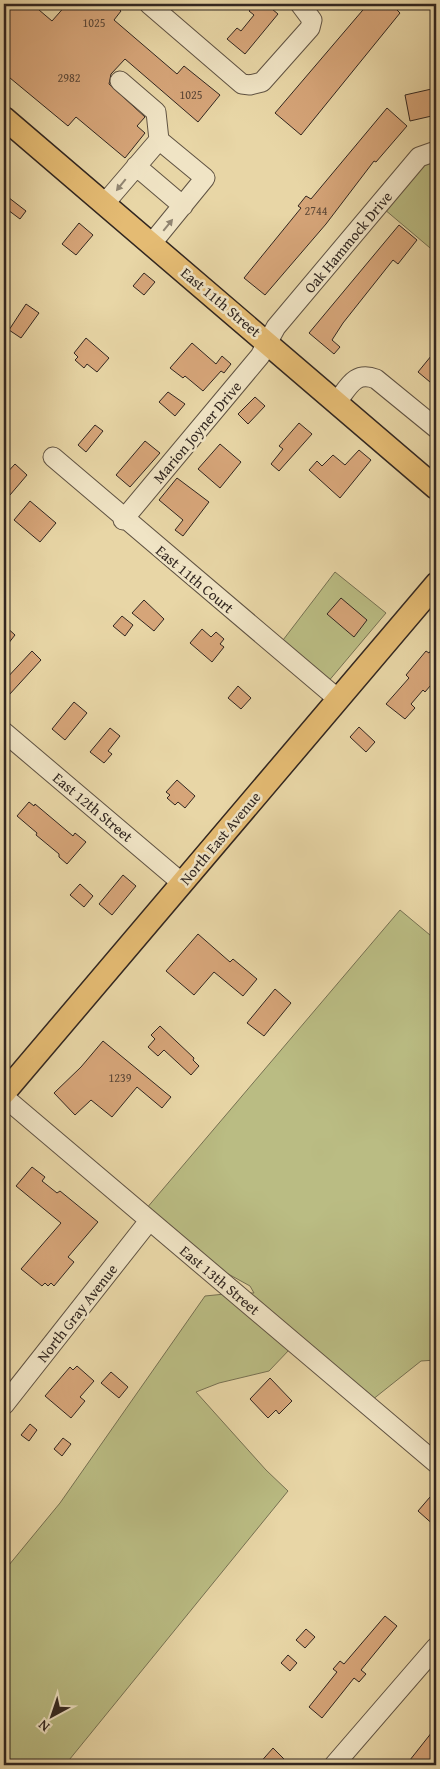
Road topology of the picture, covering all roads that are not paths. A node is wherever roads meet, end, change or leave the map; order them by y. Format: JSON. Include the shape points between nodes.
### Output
{"nodes":[{"id":1,"x":149,"y":4,"type":"edge"},
{"id":2,"x":300,"y":4,"type":"edge"},
{"id":3,"x":120,"y":80,"type":"dead end"},
{"id":4,"x":4,"y":118,"type":"edge"},
{"id":5,"x":159,"y":140,"type":"junction"},
{"id":6,"x":436,"y":151,"type":"edge"},
{"id":7,"x":136,"y":166,"type":"junction"},
{"id":8,"x":105,"y":203,"type":"junction"},
{"id":9,"x":183,"y":206,"type":"junction"},
{"id":10,"x":152,"y":243,"type":"junction"},
{"id":11,"x":268,"y":342,"type":"junction"},
{"id":12,"x":337,"y":402,"type":"junction"},
{"id":13,"x":436,"y":428,"type":"edge"},
{"id":14,"x":53,"y":458,"type":"dead end"},
{"id":15,"x":436,"y":488,"type":"edge"},
{"id":16,"x":123,"y":520,"type":"junction"},
{"id":17,"x":433,"y":596,"type":"edge"},
{"id":18,"x":338,"y":699,"type":"junction"},
{"id":19,"x":4,"y":732,"type":"edge"},
{"id":20,"x":182,"y":883,"type":"junction"},
{"id":21,"x":4,"y":1093,"type":"edge"},
{"id":22,"x":4,"y":1097,"type":"edge"},
{"id":23,"x":149,"y":1221,"type":"junction"},
{"id":24,"x":4,"y":1405,"type":"edge"},
{"id":25,"x":436,"y":1463,"type":"edge"},
{"id":26,"x":436,"y":1647,"type":"edge"},
{"id":27,"x":334,"y":1765,"type":"edge"}],
"edges":[{"from":1,"to":2,"type":"street","via":[[242,84],[250,85],[262,82],[310,28],[312,20]]},
{"from":3,"to":5,"type":"street","via":[[156,112]]},
{"from":4,"to":8,"type":"main road","name":"East 11th Street"},
{"from":5,"to":7,"type":"street"},
{"from":5,"to":9,"type":"street","via":[[205,178]]},
{"from":6,"to":11,"type":"street","name":"Oak Hammock Drive","via":[[419,157],[276,327]]},
{"from":7,"to":8,"type":"street","one_way":true},
{"from":7,"to":9,"type":"street"},
{"from":8,"to":10,"type":"main road","name":"East 11th Street"},
{"from":10,"to":9,"type":"street","one_way":true},
{"from":10,"to":11,"type":"main road","name":"East 11th Street"},
{"from":11,"to":12,"type":"main road","name":"East 11th Street"},
{"from":11,"to":16,"type":"street","name":"Marion Joyner Drive","via":[[260,356]]},
{"from":12,"to":13,"type":"street","via":[[358,376],[366,375],[376,379]]},
{"from":12,"to":15,"type":"main road","name":"East 11th Street"},
{"from":14,"to":16,"type":"street","name":"East 11th Court"},
{"from":16,"to":18,"type":"street","name":"East 11th Court"},
{"from":17,"to":18,"type":"main road","name":"North East Avenue"},
{"from":18,"to":20,"type":"main road","name":"North East Avenue"},
{"from":19,"to":20,"type":"street","name":"East 12th Street"},
{"from":20,"to":21,"type":"main road","name":"North East Avenue"},
{"from":22,"to":23,"type":"street","name":"East 13th Street"},
{"from":23,"to":24,"type":"street","name":"North Gray Avenue"},
{"from":23,"to":25,"type":"street","name":"East 13th Street"},
{"from":26,"to":27,"type":"street"}]}
